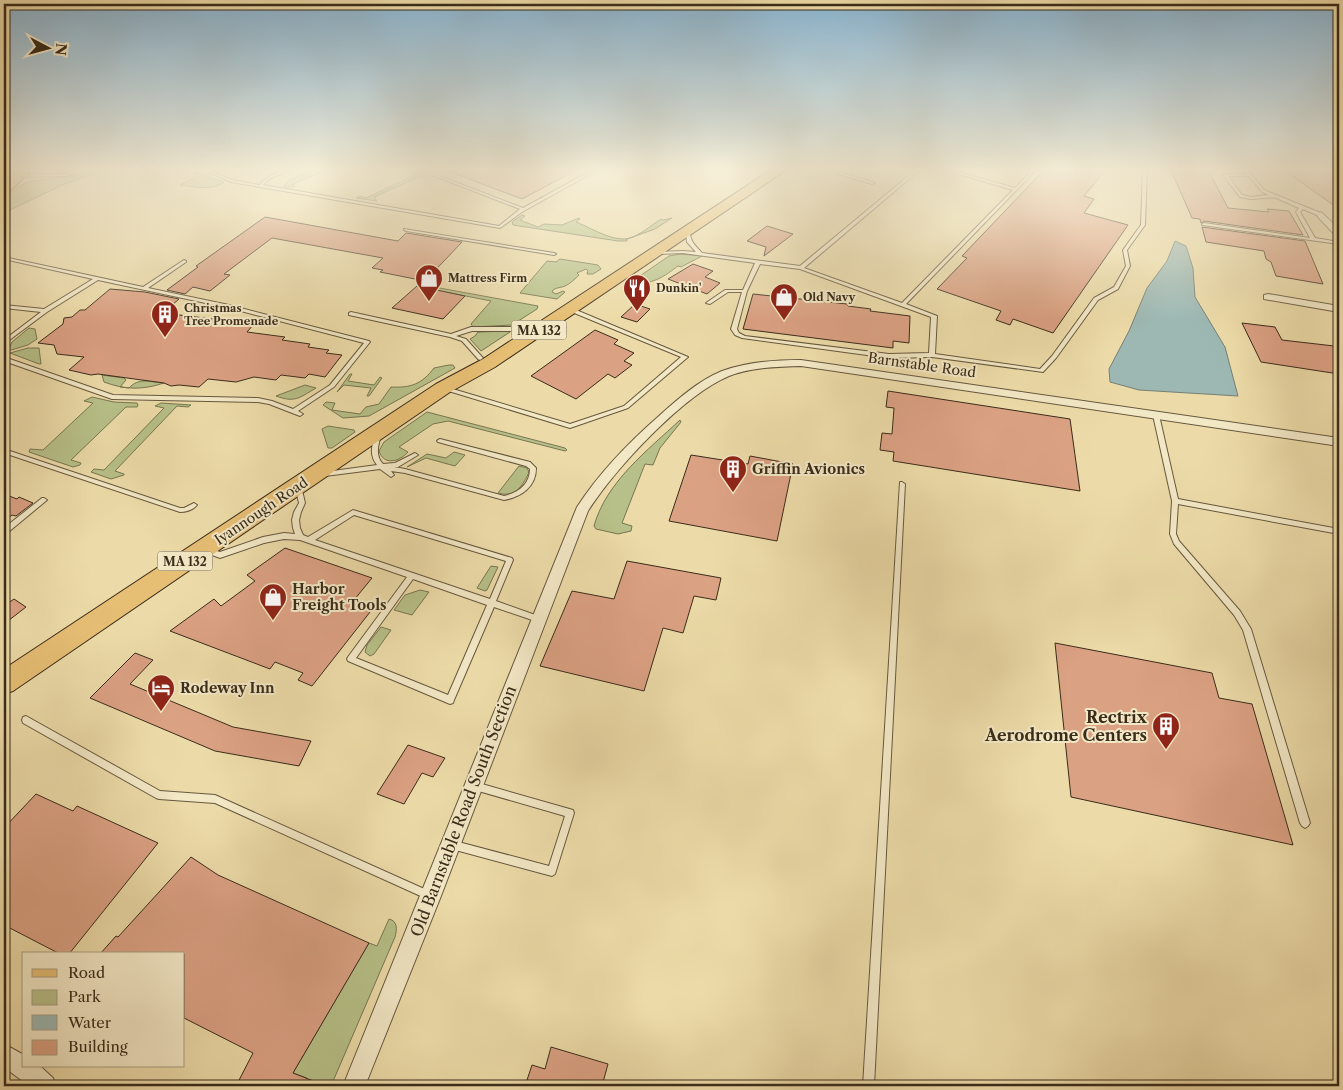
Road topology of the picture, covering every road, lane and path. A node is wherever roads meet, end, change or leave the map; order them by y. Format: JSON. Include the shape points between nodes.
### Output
{"nodes":[{"id":1,"x":452,"y":219,"type":"edge"},
{"id":2,"x":510,"y":219,"type":"edge"},
{"id":3,"x":684,"y":219,"type":"edge"},
{"id":4,"x":707,"y":219,"type":"edge"},
{"id":5,"x":859,"y":219,"type":"edge"},
{"id":6,"x":986,"y":219,"type":"edge"},
{"id":7,"x":1143,"y":219,"type":"edge"},
{"id":8,"x":1302,"y":219,"type":"edge"},
{"id":9,"x":1325,"y":219,"type":"edge"},
{"id":10,"x":1204,"y":224,"type":"dead end"},
{"id":11,"x":406,"y":230,"type":"dead end"},
{"id":12,"x":688,"y":232,"type":"junction"},
{"id":13,"x":1339,"y":234,"type":"edge"},
{"id":14,"x":1312,"y":239,"type":"junction"},
{"id":15,"x":1339,"y":243,"type":"edge"},
{"id":16,"x":554,"y":254,"type":"dead end"},
{"id":17,"x":656,"y":254,"type":"junction"},
{"id":18,"x":703,"y":254,"type":"junction"},
{"id":19,"x":4,"y":258,"type":"edge"},
{"id":20,"x":184,"y":261,"type":"dead end"},
{"id":21,"x":758,"y":262,"type":"junction"},
{"id":22,"x":801,"y":268,"type":"junction"},
{"id":23,"x":98,"y":278,"type":"junction"},
{"id":24,"x":144,"y":289,"type":"junction"},
{"id":25,"x":746,"y":291,"type":"junction"},
{"id":26,"x":1268,"y":297,"type":"dead end"},
{"id":27,"x":708,"y":304,"type":"dead end"},
{"id":28,"x":903,"y":305,"type":"junction"},
{"id":29,"x":4,"y":306,"type":"edge"},
{"id":30,"x":569,"y":309,"type":"junction"},
{"id":31,"x":1339,"y":309,"type":"edge"},
{"id":32,"x":45,"y":310,"type":"junction"},
{"id":33,"x":351,"y":314,"type":"dead end"},
{"id":34,"x":524,"y":328,"type":"junction"},
{"id":35,"x":451,"y":336,"type":"junction"},
{"id":36,"x":4,"y":342,"type":"edge"},
{"id":37,"x":932,"y":355,"type":"junction"},
{"id":38,"x":480,"y":358,"type":"junction"},
{"id":39,"x":4,"y":359,"type":"edge"},
{"id":40,"x":443,"y":388,"type":"junction"},
{"id":41,"x":293,"y":411,"type":"junction"},
{"id":42,"x":300,"y":414,"type":"dead end"},
{"id":43,"x":1156,"y":415,"type":"junction"},
{"id":44,"x":379,"y":432,"type":"junction"},
{"id":45,"x":440,"y":441,"type":"dead end"},
{"id":46,"x":1339,"y":442,"type":"edge"},
{"id":47,"x":4,"y":451,"type":"edge"},
{"id":48,"x":415,"y":456,"type":"dead end"},
{"id":49,"x":382,"y":468,"type":"junction"},
{"id":50,"x":391,"y":475,"type":"dead end"},
{"id":51,"x":305,"y":481,"type":"junction"},
{"id":52,"x":902,"y":484,"type":"dead end"},
{"id":53,"x":44,"y":500,"type":"dead end"},
{"id":54,"x":1175,"y":501,"type":"junction"},
{"id":55,"x":194,"y":506,"type":"dead end"},
{"id":56,"x":1339,"y":531,"type":"edge"},
{"id":57,"x":4,"y":532,"type":"edge"},
{"id":58,"x":570,"y":534,"type":"joint"},
{"id":59,"x":300,"y":537,"type":"junction"},
{"id":60,"x":308,"y":540,"type":"junction"},
{"id":61,"x":203,"y":549,"type":"junction"},
{"id":62,"x":410,"y":576,"type":"junction"},
{"id":63,"x":493,"y":604,"type":"junction"},
{"id":64,"x":538,"y":619,"type":"junction"},
{"id":65,"x":4,"y":683,"type":"edge"},
{"id":66,"x":26,"y":720,"type":"dead end"},
{"id":67,"x":473,"y":786,"type":"junction"},
{"id":68,"x":1305,"y":823,"type":"dead end"},
{"id":69,"x":450,"y":845,"type":"junction"},
{"id":70,"x":431,"y":896,"type":"junction"},
{"id":71,"x":4,"y":1055,"type":"edge"},
{"id":72,"x":22,"y":1066,"type":"edge"},
{"id":73,"x":25,"y":1068,"type":"edge"},
{"id":74,"x":45,"y":1086,"type":"edge"},
{"id":75,"x":354,"y":1086,"type":"edge"},
{"id":76,"x":868,"y":1086,"type":"edge"}],
"edges":[{"from":1,"to":2,"type":"lane","via":[[500,227]]},
{"from":3,"to":34,"type":"main road","name":"Iyannough Road","number":"MA 132"},
{"from":4,"to":12,"type":"main road","name":"Iyannough Road","number":"MA 132"},
{"from":5,"to":22,"type":"lane"},
{"from":6,"to":28,"type":"lane"},
{"from":7,"to":37,"type":"lane","via":[[1125,250],[1128,264],[1116,288],[1096,299],[1041,371]]},
{"from":8,"to":14,"type":"lane"},
{"from":9,"to":13,"type":"street"},
{"from":10,"to":14,"type":"lane"},
{"from":11,"to":16,"type":"lane"},
{"from":12,"to":17,"type":"main road","name":"Iyannough Road","number":"MA 132"},
{"from":12,"to":18,"type":"lane","via":[[690,244]]},
{"from":14,"to":15,"type":"lane"},
{"from":17,"to":18,"type":"lane"},
{"from":17,"to":30,"type":"main road","name":"Iyannough Road","number":"MA 132"},
{"from":18,"to":21,"type":"lane"},
{"from":19,"to":23,"type":"lane"},
{"from":20,"to":24,"type":"lane"},
{"from":21,"to":22,"type":"lane"},
{"from":21,"to":25,"type":"lane"},
{"from":22,"to":28,"type":"lane"},
{"from":23,"to":24,"type":"lane"},
{"from":23,"to":32,"type":"lane"},
{"from":24,"to":41,"type":"lane","via":[[367,342],[332,386]]},
{"from":25,"to":27,"type":"lane","via":[[727,291]]},
{"from":25,"to":37,"type":"lane","via":[[734,329],[740,336],[889,356]]},
{"from":26,"to":31,"type":"street"},
{"from":28,"to":37,"type":"lane","via":[[934,316]]},
{"from":29,"to":32,"type":"lane"},
{"from":30,"to":40,"type":"main road","name":"Iyannough Road","number":"MA 132","via":[[489,364]]},
{"from":30,"to":40,"type":"lane","via":[[685,357],[626,407],[570,426]]},
{"from":32,"to":36,"type":"lane"},
{"from":33,"to":35,"type":"lane"},
{"from":34,"to":35,"type":"lane","via":[[471,330]]},
{"from":34,"to":38,"type":"main road","name":"Iyannough Road","number":"MA 132"},
{"from":35,"to":38,"type":"lane","via":[[464,340]]},
{"from":38,"to":40,"type":"main road","name":"Iyannough Road","number":"MA 132"},
{"from":39,"to":41,"type":"lane","via":[[112,397],[258,400]]},
{"from":40,"to":44,"type":"main road","name":"Iyannough Road","number":"MA 132"},
{"from":41,"to":42,"type":"lane"},
{"from":43,"to":46,"type":"street","name":"Barnstable Road"},
{"from":43,"to":54,"type":"lane"},
{"from":43,"to":58,"type":"street","name":"Barnstable Road","via":[[811,364],[745,368],[724,374],[703,386],[623,455],[595,489]]},
{"from":44,"to":49,"type":"lane","via":[[374,457]]},
{"from":44,"to":51,"type":"main road","name":"Iyannough Road","number":"MA 132"},
{"from":45,"to":49,"type":"lane","via":[[528,464],[534,471],[520,492],[504,498],[405,471]]},
{"from":47,"to":55,"type":"lane","via":[[180,510]]},
{"from":48,"to":49,"type":"lane","via":[[401,464]]},
{"from":49,"to":50,"type":"lane"},
{"from":49,"to":51,"type":"lane","via":[[339,471]]},
{"from":51,"to":59,"type":"lane","via":[[295,526]]},
{"from":51,"to":61,"type":"main road","name":"Iyannough Road","number":"MA 132"},
{"from":52,"to":76,"type":"lane"},
{"from":53,"to":57,"type":"lane"},
{"from":54,"to":56,"type":"lane"},
{"from":54,"to":68,"type":"lane","via":[[1176,542],[1247,629]]},
{"from":58,"to":64,"type":"street","name":"Old Barnstable Road South Section"},
{"from":59,"to":60,"type":"lane"},
{"from":59,"to":61,"type":"lane","via":[[264,540],[220,555]]},
{"from":60,"to":62,"type":"lane"},
{"from":60,"to":63,"type":"lane","via":[[353,512],[510,560]]},
{"from":61,"to":65,"type":"main road","name":"Iyannough Road","number":"MA 132"},
{"from":62,"to":63,"type":"lane"},
{"from":62,"to":63,"type":"lane","via":[[351,658],[450,700]]},
{"from":63,"to":64,"type":"lane"},
{"from":64,"to":67,"type":"street","name":"Old Barnstable Road South Section"},
{"from":66,"to":70,"type":"lane","via":[[159,795],[215,799]]},
{"from":67,"to":69,"type":"street","name":"Old Barnstable Road South Section"},
{"from":67,"to":69,"type":"lane","via":[[570,813],[552,871]]},
{"from":69,"to":70,"type":"street","name":"Old Barnstable Road South Section"},
{"from":70,"to":75,"type":"street","name":"Old Barnstable Road South Section"},
{"from":71,"to":72,"type":"street"},
{"from":73,"to":74,"type":"street"}]}
